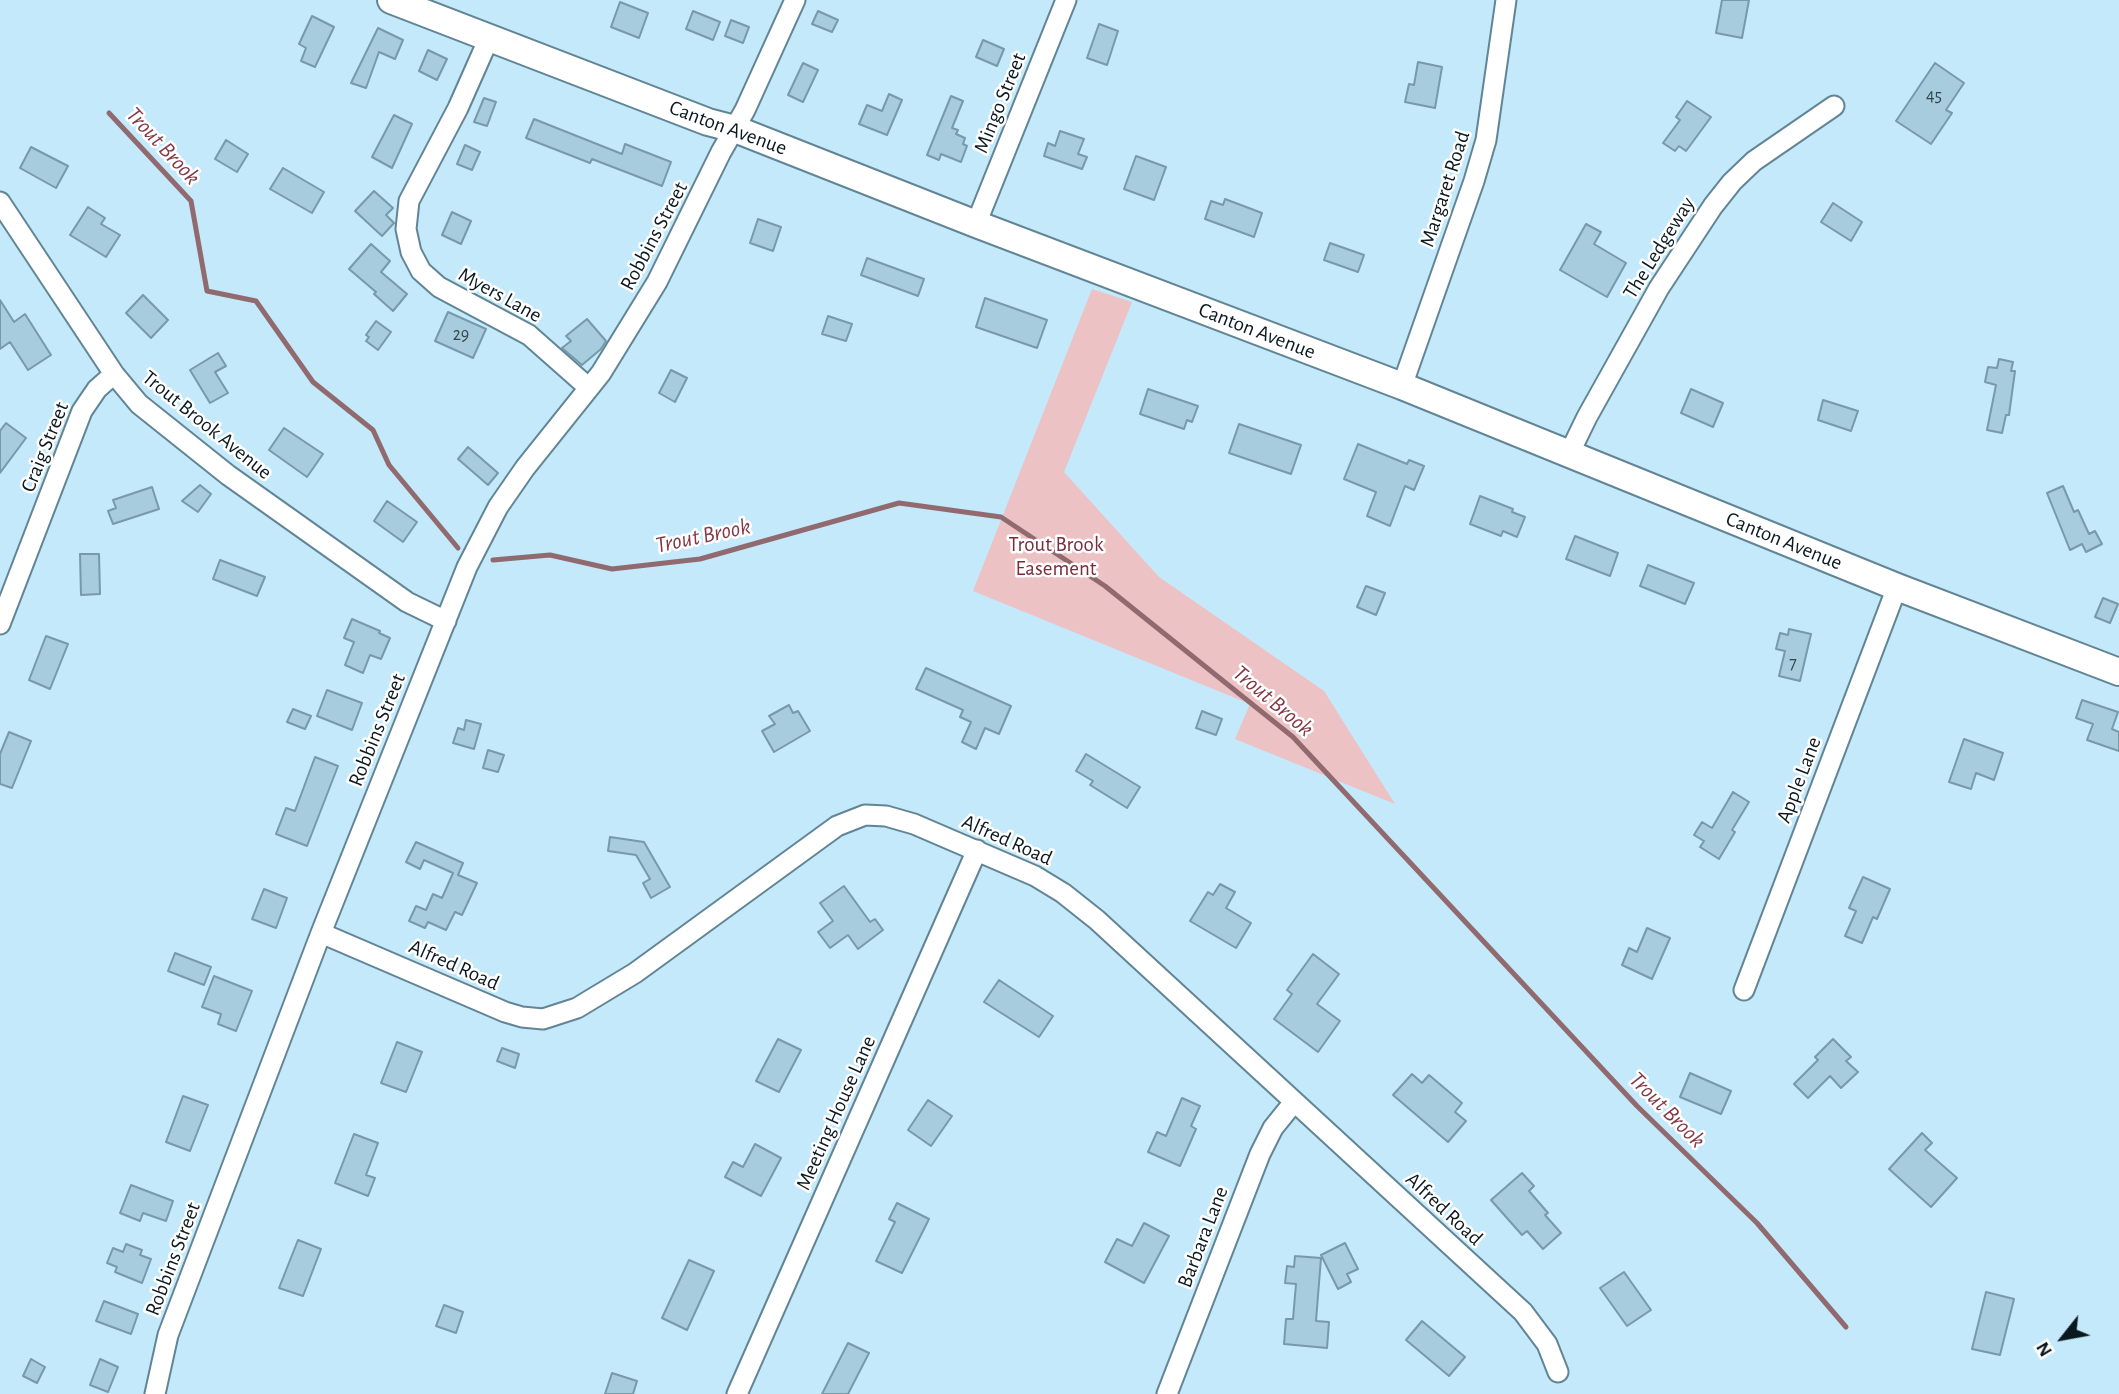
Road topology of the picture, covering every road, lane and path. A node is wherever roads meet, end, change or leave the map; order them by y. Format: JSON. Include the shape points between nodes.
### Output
{"nodes":[{"id":1,"x":391,"y":0,"type":"edge"},
{"id":2,"x":795,"y":0,"type":"edge"},
{"id":3,"x":1066,"y":0,"type":"edge"},
{"id":4,"x":1506,"y":0,"type":"edge"},
{"id":5,"x":489,"y":38,"type":"junction"},
{"id":6,"x":1834,"y":106,"type":"dead end"},
{"id":7,"x":735,"y":129,"type":"junction"},
{"id":8,"x":0,"y":202,"type":"edge"},
{"id":9,"x":976,"y":224,"type":"junction"},
{"id":10,"x":114,"y":374,"type":"junction"},
{"id":11,"x":1402,"y":386,"type":"junction"},
{"id":12,"x":589,"y":388,"type":"junction"},
{"id":13,"x":1569,"y":454,"type":"junction"},
{"id":14,"x":1897,"y":587,"type":"junction"},
{"id":15,"x":446,"y":621,"type":"junction"},
{"id":16,"x":0,"y":624,"type":"edge"},
{"id":17,"x":2119,"y":673,"type":"edge"},
{"id":18,"x":977,"y":850,"type":"junction"},
{"id":19,"x":321,"y":933,"type":"junction"},
{"id":20,"x":1744,"y":990,"type":"dead end"},
{"id":21,"x":1294,"y":1102,"type":"junction"},
{"id":22,"x":1558,"y":1372,"type":"dead end"},
{"id":23,"x":155,"y":1394,"type":"edge"},
{"id":24,"x":737,"y":1394,"type":"edge"},
{"id":25,"x":1167,"y":1394,"type":"edge"}],
"edges":[{"from":1,"to":5,"type":"main road","name":"Canton Avenue"},
{"from":2,"to":7,"type":"street","name":"Robbins Street"},
{"from":3,"to":9,"type":"street","name":"Mingo Street"},
{"from":4,"to":11,"type":"street","name":"Margaret Road","via":[[1486,140]]},
{"from":5,"to":7,"type":"main road","name":"Canton Avenue"},
{"from":5,"to":12,"type":"street","name":"Myers Lane","via":[[409,201],[406,229],[411,252],[439,287],[528,335]]},
{"from":6,"to":13,"type":"street","name":"The Ledgeway","via":[[1754,161],[1713,206],[1646,311]]},
{"from":7,"to":9,"type":"main road","name":"Canton Avenue"},
{"from":7,"to":12,"type":"street","name":"Robbins Street","via":[[657,282]]},
{"from":8,"to":10,"type":"street","name":"Trout Brook Avenue"},
{"from":9,"to":11,"type":"main road","name":"Canton Avenue"},
{"from":10,"to":15,"type":"street","name":"Trout Brook Avenue","via":[[139,404],[228,475],[407,602]]},
{"from":10,"to":16,"type":"street","name":"Craig Street","via":[[82,411]]},
{"from":11,"to":13,"type":"main road","name":"Canton Avenue"},
{"from":12,"to":15,"type":"street","name":"Robbins Street","via":[[498,506]]},
{"from":13,"to":14,"type":"main road","name":"Canton Avenue"},
{"from":14,"to":17,"type":"main road","name":"Canton Avenue"},
{"from":14,"to":20,"type":"street","name":"Apple Lane"},
{"from":15,"to":19,"type":"street","name":"Robbins Street"},
{"from":18,"to":19,"type":"street","name":"Alfred Road","via":[[900,819],[855,818],[827,832],[616,986],[577,1008],[543,1019],[505,1012]]},
{"from":18,"to":21,"type":"street","name":"Alfred Road","via":[[1035,876],[1080,906]]},
{"from":18,"to":24,"type":"street","name":"Meeting House Lane"},
{"from":19,"to":23,"type":"street","name":"Robbins Street","via":[[168,1335]]},
{"from":21,"to":22,"type":"street","name":"Alfred Road","via":[[1523,1312],[1547,1344]]},
{"from":21,"to":25,"type":"street","name":"Barbara Lane","via":[[1260,1153]]}]}
